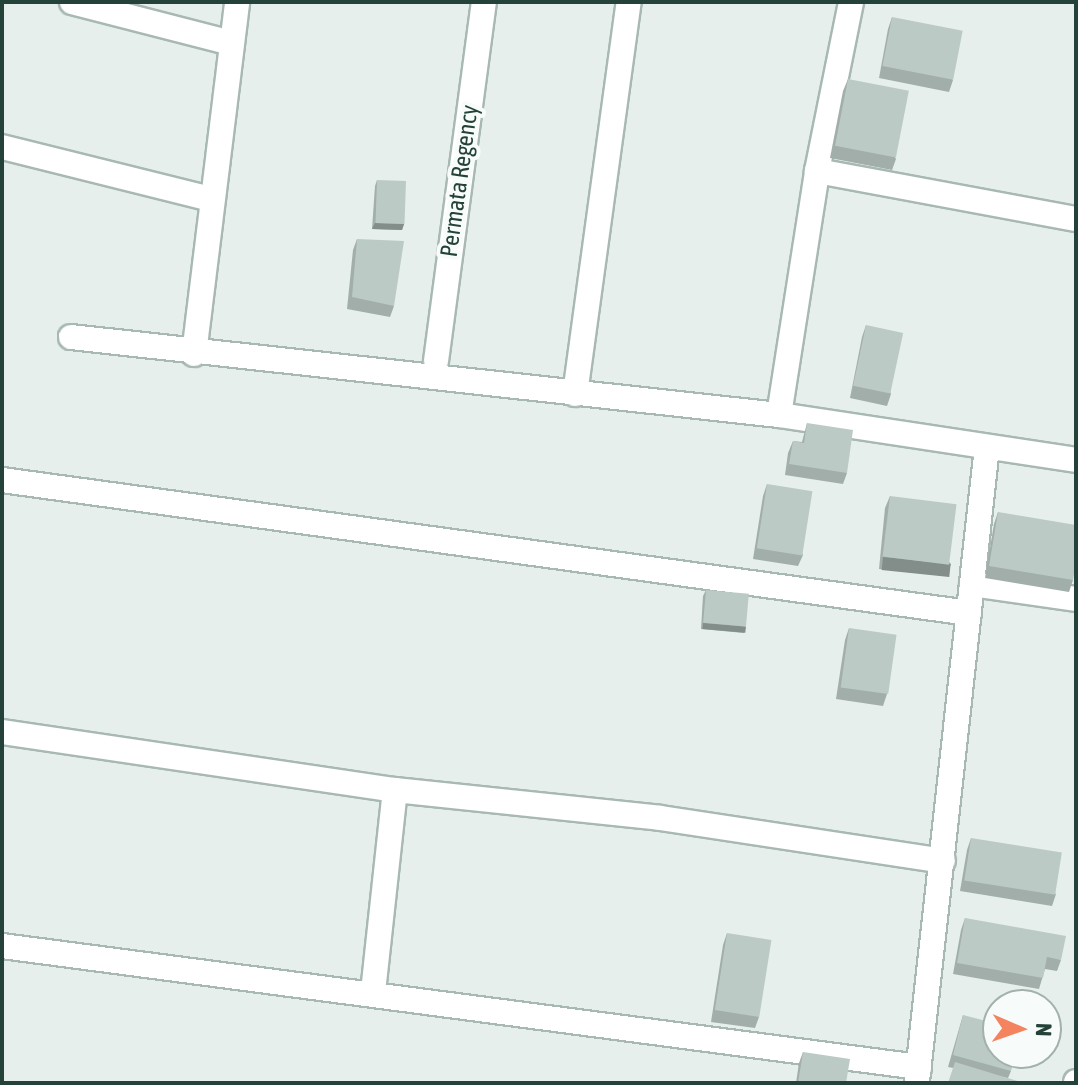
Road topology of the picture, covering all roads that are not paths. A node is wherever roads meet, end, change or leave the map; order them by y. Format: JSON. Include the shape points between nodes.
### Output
{"nodes":[{"id":1,"x":72,"y":2,"type":"edge"},
{"id":2,"x":237,"y":2,"type":"edge"},
{"id":3,"x":484,"y":2,"type":"edge"},
{"id":4,"x":629,"y":2,"type":"edge"},
{"id":5,"x":851,"y":2,"type":"edge"},
{"id":6,"x":232,"y":43,"type":"junction"},
{"id":7,"x":2,"y":147,"type":"edge"},
{"id":8,"x":817,"y":171,"type":"junction"},
{"id":9,"x":210,"y":199,"type":"junction"},
{"id":10,"x":1076,"y":219,"type":"edge"},
{"id":11,"x":71,"y":337,"type":"dead end"},
{"id":12,"x":194,"y":354,"type":"junction"},
{"id":13,"x":436,"y":361,"type":"dead end"},
{"id":14,"x":575,"y":394,"type":"junction"},
{"id":15,"x":779,"y":415,"type":"junction"},
{"id":16,"x":987,"y":447,"type":"junction"},
{"id":17,"x":1076,"y":460,"type":"edge"},
{"id":18,"x":2,"y":480,"type":"edge"},
{"id":19,"x":972,"y":584,"type":"junction"},
{"id":20,"x":1076,"y":599,"type":"edge"},
{"id":21,"x":969,"y":613,"type":"junction"},
{"id":22,"x":2,"y":732,"type":"edge"},
{"id":23,"x":395,"y":790,"type":"junction"},
{"id":24,"x":943,"y":861,"type":"junction"},
{"id":25,"x":2,"y":946,"type":"edge"},
{"id":26,"x":373,"y":992,"type":"junction"},
{"id":27,"x":918,"y":1075,"type":"edge"}],
"edges":[{"from":1,"to":6,"type":"street"},
{"from":2,"to":6,"type":"street"},
{"from":3,"to":13,"type":"street","name":"Permata Regency"},
{"from":4,"to":14,"type":"street"},
{"from":5,"to":8,"type":"street"},
{"from":6,"to":9,"type":"street"},
{"from":7,"to":9,"type":"street"},
{"from":8,"to":10,"type":"street"},
{"from":8,"to":15,"type":"street"},
{"from":9,"to":12,"type":"street"},
{"from":11,"to":12,"type":"street"},
{"from":12,"to":14,"type":"street"},
{"from":14,"to":15,"type":"street"},
{"from":15,"to":16,"type":"street"},
{"from":16,"to":17,"type":"street"},
{"from":16,"to":19,"type":"street"},
{"from":18,"to":21,"type":"street"},
{"from":19,"to":20,"type":"street"},
{"from":19,"to":21,"type":"street"},
{"from":21,"to":24,"type":"street"},
{"from":22,"to":23,"type":"street"},
{"from":23,"to":24,"type":"street","via":[[660,818]]},
{"from":23,"to":26,"type":"street"},
{"from":24,"to":27,"type":"street"},
{"from":25,"to":26,"type":"street"},
{"from":26,"to":27,"type":"street"}]}
